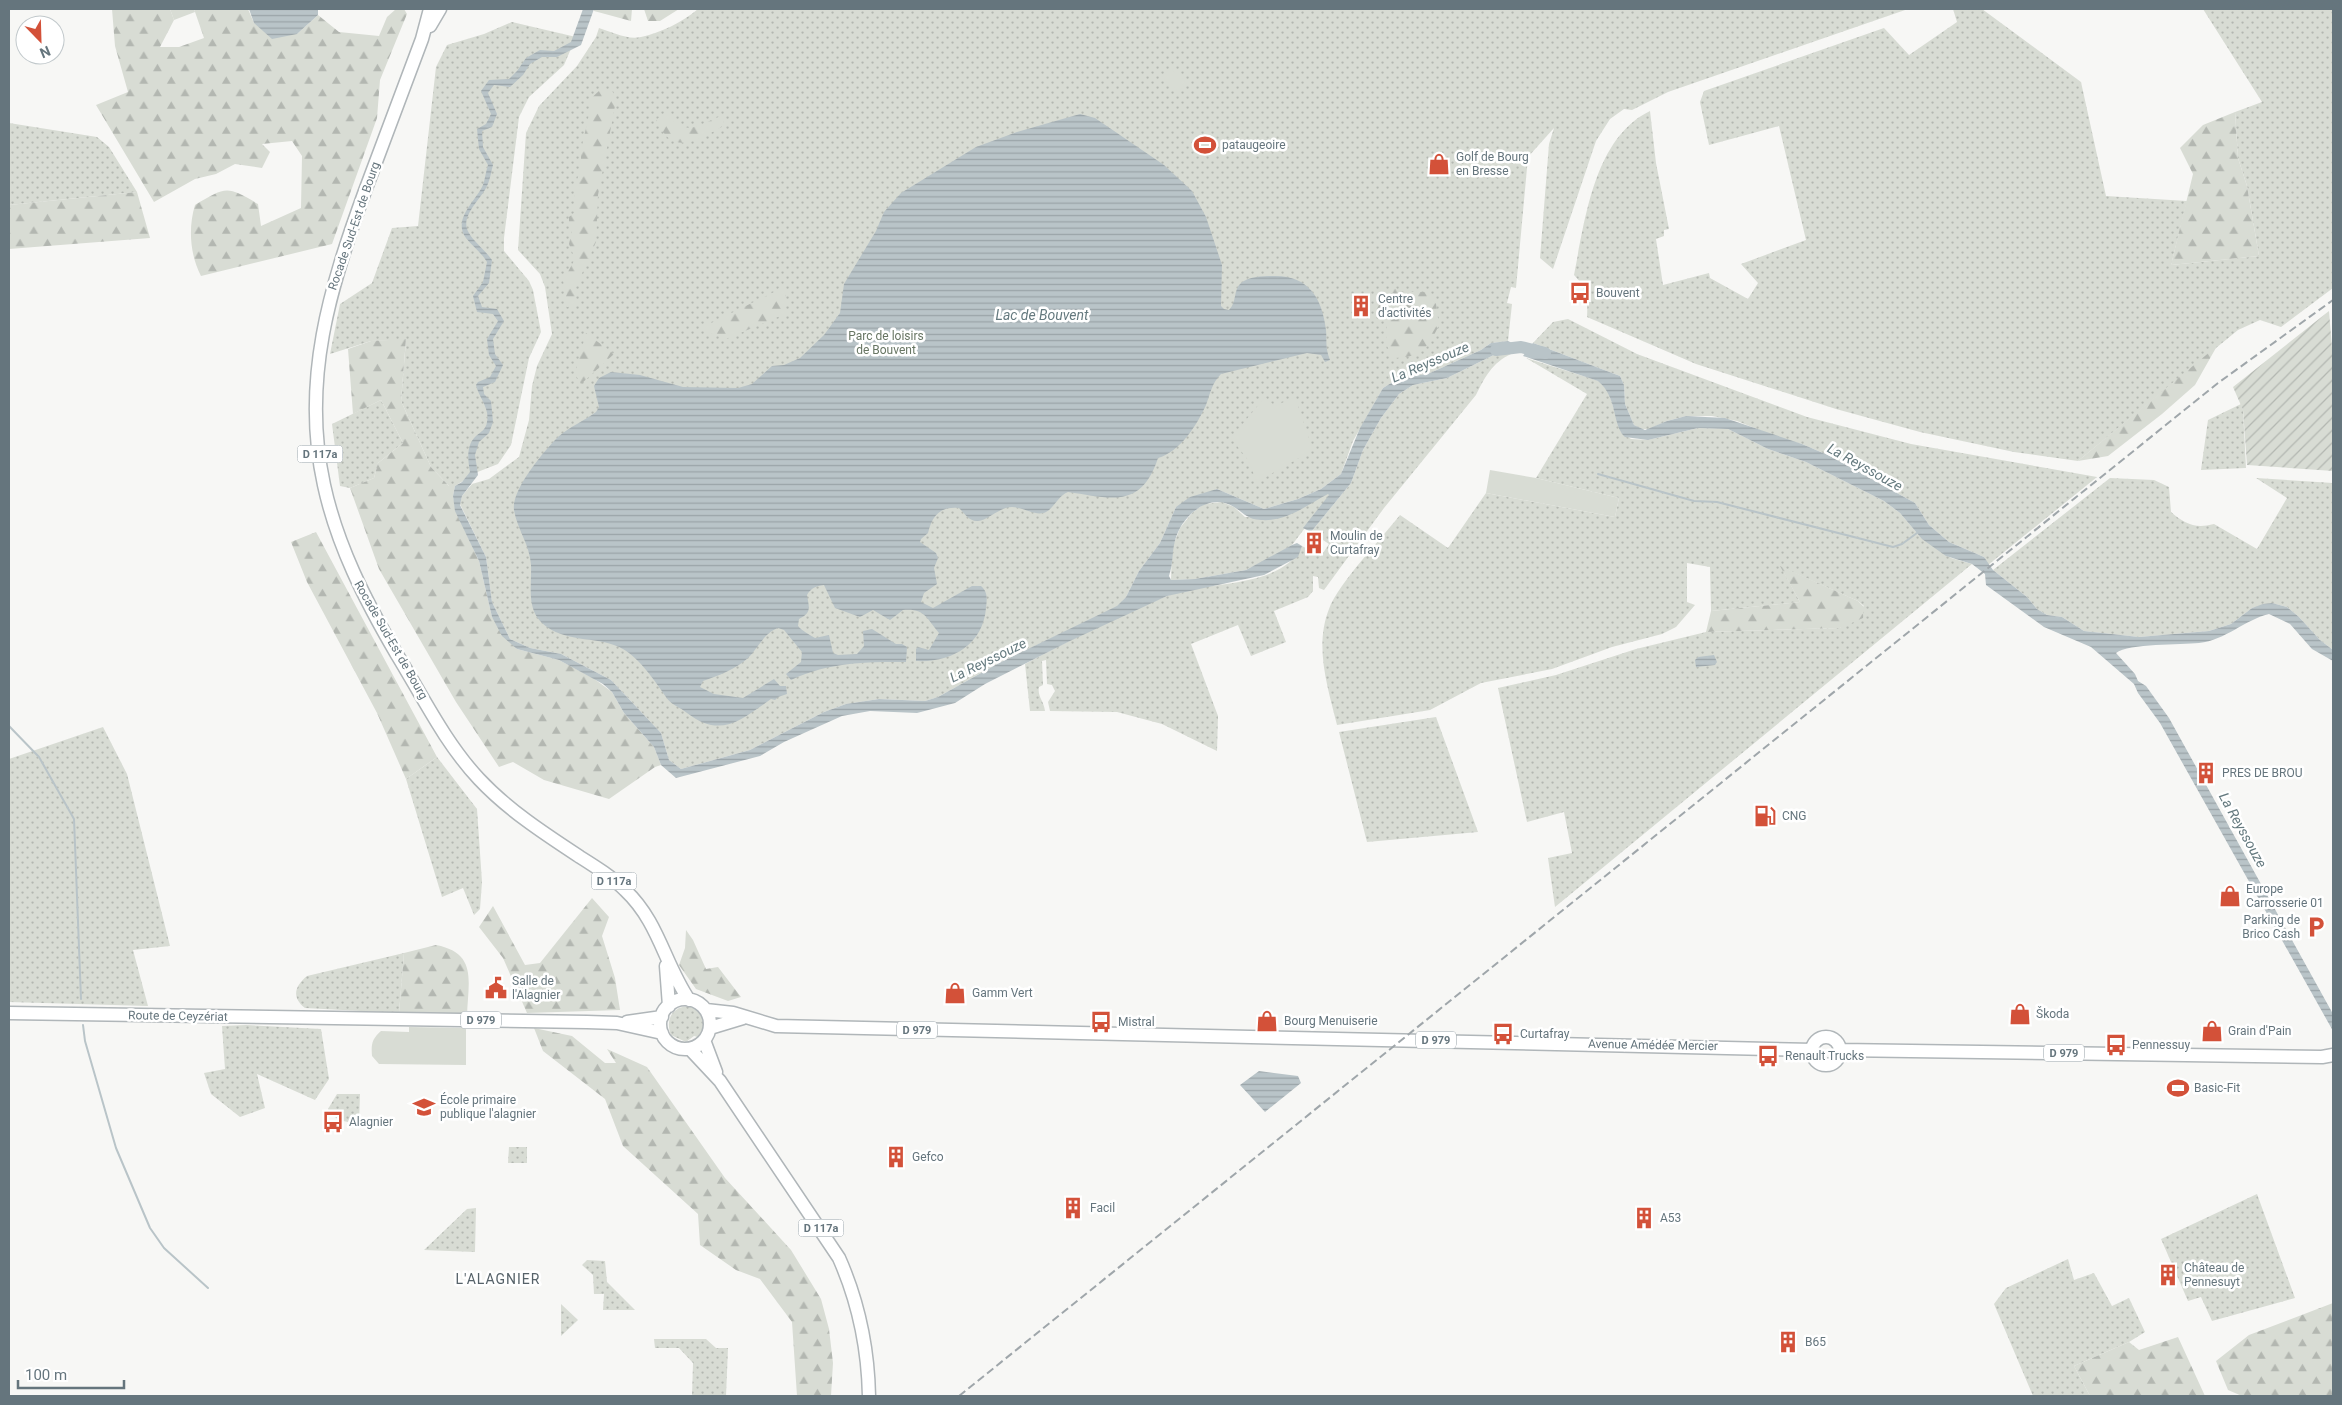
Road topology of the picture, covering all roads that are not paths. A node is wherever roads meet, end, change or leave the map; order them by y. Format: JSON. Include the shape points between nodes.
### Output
{"nodes":[{"id":1,"x":430,"y":9,"type":"edge"},
{"id":2,"x":440,"y":9,"type":"edge"},
{"id":3,"x":422,"y":39,"type":"junction"},
{"id":4,"x":665,"y":953,"type":"junction"},
{"id":5,"x":689,"y":1000,"type":"junction"},
{"id":6,"x":706,"y":1010,"type":"junction"},
{"id":7,"x":665,"y":1011,"type":"junction"},
{"id":8,"x":9,"y":1013,"type":"edge"},
{"id":9,"x":744,"y":1018,"type":"junction"},
{"id":10,"x":617,"y":1023,"type":"junction"},
{"id":11,"x":710,"y":1028,"type":"junction"},
{"id":12,"x":662,"y":1033,"type":"junction"},
{"id":13,"x":704,"y":1040,"type":"junction"},
{"id":14,"x":690,"y":1049,"type":"junction"},
{"id":15,"x":1812,"y":1050,"type":"junction"},
{"id":16,"x":1840,"y":1050,"type":"junction"},
{"id":17,"x":2329,"y":1058,"type":"edge"},
{"id":18,"x":720,"y":1081,"type":"junction"},
{"id":19,"x":869,"y":1396,"type":"edge"}],
"edges":[{"from":1,"to":3,"type":"main road","name":"Rocade Sud-Est de Bourg","number":"D 117a"},
{"from":2,"to":3,"type":"main road","name":"Rocade Sud-Est de Bourg","number":"D 117a"},
{"from":3,"to":4,"type":"main road","name":"Rocade Sud-Est de Bourg","number":"D 117a","via":[[339,263],[324,320],[315,394],[323,484],[359,586],[457,752],[478,779],[535,826],[624,888],[647,914]]},
{"from":4,"to":5,"type":"main road","number":"D 117a"},
{"from":4,"to":7,"type":"main road","number":"D 117a"},
{"from":5,"to":6,"type":"main road"},
{"from":5,"to":7,"type":"main road","via":[[682,1000]]},
{"from":6,"to":9,"type":"main road","name":"Avenue Amédée Mercier","number":"D 979","via":[[733,1013]]},
{"from":6,"to":11,"type":"main road"},
{"from":7,"to":10,"type":"main road","number":"D 979"},
{"from":7,"to":12,"type":"main road"},
{"from":8,"to":10,"type":"main road","name":"Route de Ceyzériat","number":"D 979"},
{"from":9,"to":11,"type":"main road","name":"Avenue Amédée Mercier","number":"D 979"},
{"from":9,"to":15,"type":"main road","name":"Avenue Amédée Mercier","number":"D 979","via":[[776,1026]]},
{"from":10,"to":12,"type":"main road","number":"D 979"},
{"from":11,"to":13,"type":"main road"},
{"from":12,"to":14,"type":"main road","via":[[676,1048]]},
{"from":13,"to":14,"type":"main road"},
{"from":13,"to":18,"type":"main road","number":"D 117a"},
{"from":14,"to":18,"type":"main road","number":"D 117a"},
{"from":15,"to":16,"type":"main road","via":[[1816,1041],[1824,1037],[1837,1042]]},
{"from":15,"to":16,"type":"main road","via":[[1816,1060],[1826,1064],[1836,1060]]},
{"from":16,"to":17,"type":"main road","number":"D 979"},
{"from":18,"to":19,"type":"main road","number":"D 117a","via":[[839,1258],[853,1290],[864,1334]]}]}
